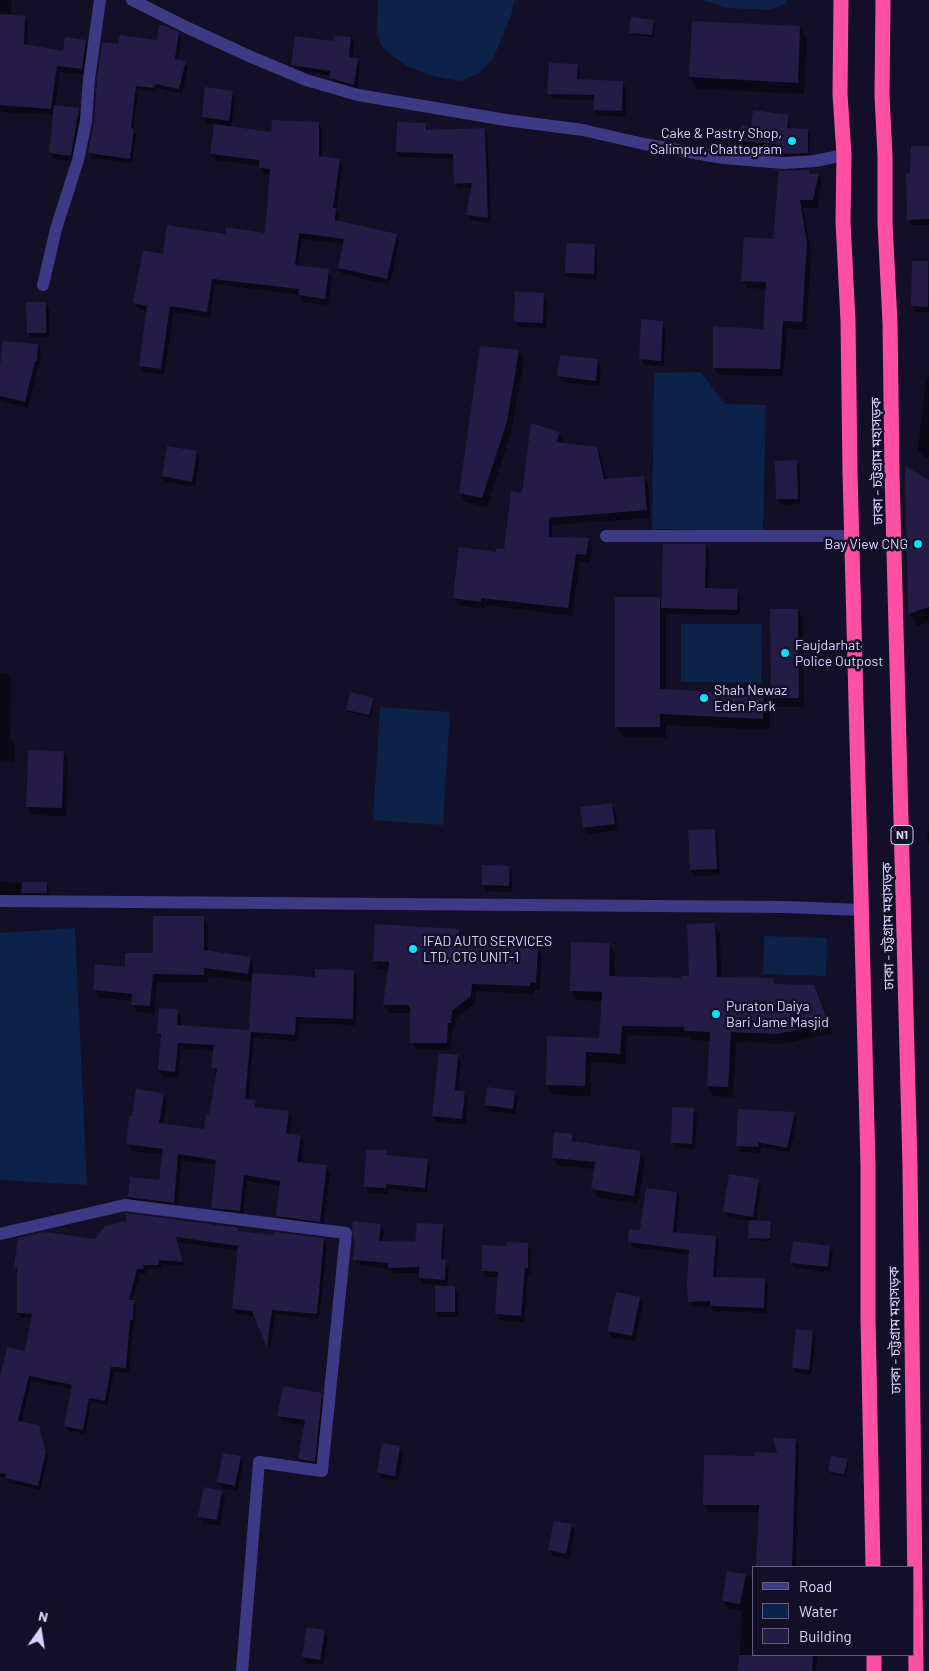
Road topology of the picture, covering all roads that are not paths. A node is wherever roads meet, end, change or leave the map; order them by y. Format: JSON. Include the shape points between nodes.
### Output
{"nodes":[{"id":1,"x":100,"y":0,"type":"edge"},
{"id":2,"x":132,"y":0,"type":"edge"},
{"id":3,"x":841,"y":0,"type":"edge"},
{"id":4,"x":883,"y":0,"type":"edge"},
{"id":5,"x":844,"y":155,"type":"junction"},
{"id":6,"x":43,"y":285,"type":"dead end"},
{"id":7,"x":606,"y":536,"type":"dead end"},
{"id":8,"x":853,"y":536,"type":"junction"},
{"id":9,"x":0,"y":901,"type":"edge"},
{"id":10,"x":862,"y":910,"type":"junction"},
{"id":11,"x":0,"y":1234,"type":"edge"},
{"id":12,"x":873,"y":1566,"type":"edge"},
{"id":13,"x":874,"y":1656,"type":"edge"},
{"id":14,"x":242,"y":1671,"type":"edge"},
{"id":15,"x":874,"y":1671,"type":"edge"},
{"id":16,"x":916,"y":1671,"type":"edge"}],
"edges":[{"from":1,"to":6,"type":"street","via":[[86,121]]},
{"from":2,"to":5,"type":"street","via":[[306,80],[358,95],[583,130],[723,158],[784,163],[815,162]]},
{"from":3,"to":5,"type":"highway","name":"ঢাকা - চট্টগ্রাম মহাসড়ক","via":[[840,94]]},
{"from":4,"to":16,"type":"highway","name":"ঢাকা - চট্টগ্রাম মহাসড়ক","number":"N1","via":[[882,96],[909,1157]]},
{"from":5,"to":8,"type":"highway","name":"ঢাকা - চট্টগ্রাম মহাসড়ক","via":[[843,222]]},
{"from":7,"to":8,"type":"street"},
{"from":8,"to":10,"type":"highway","name":"ঢাকা - চট্টগ্রাম মহাসড়ক"},
{"from":9,"to":10,"type":"street","via":[[785,906]]},
{"from":10,"to":12,"type":"highway","name":"ঢাকা - চট্টগ্রাম মহাসড়ক"},
{"from":11,"to":14,"type":"street","via":[[125,1205],[346,1233],[322,1471],[259,1462]]},
{"from":13,"to":15,"type":"highway"}]}
